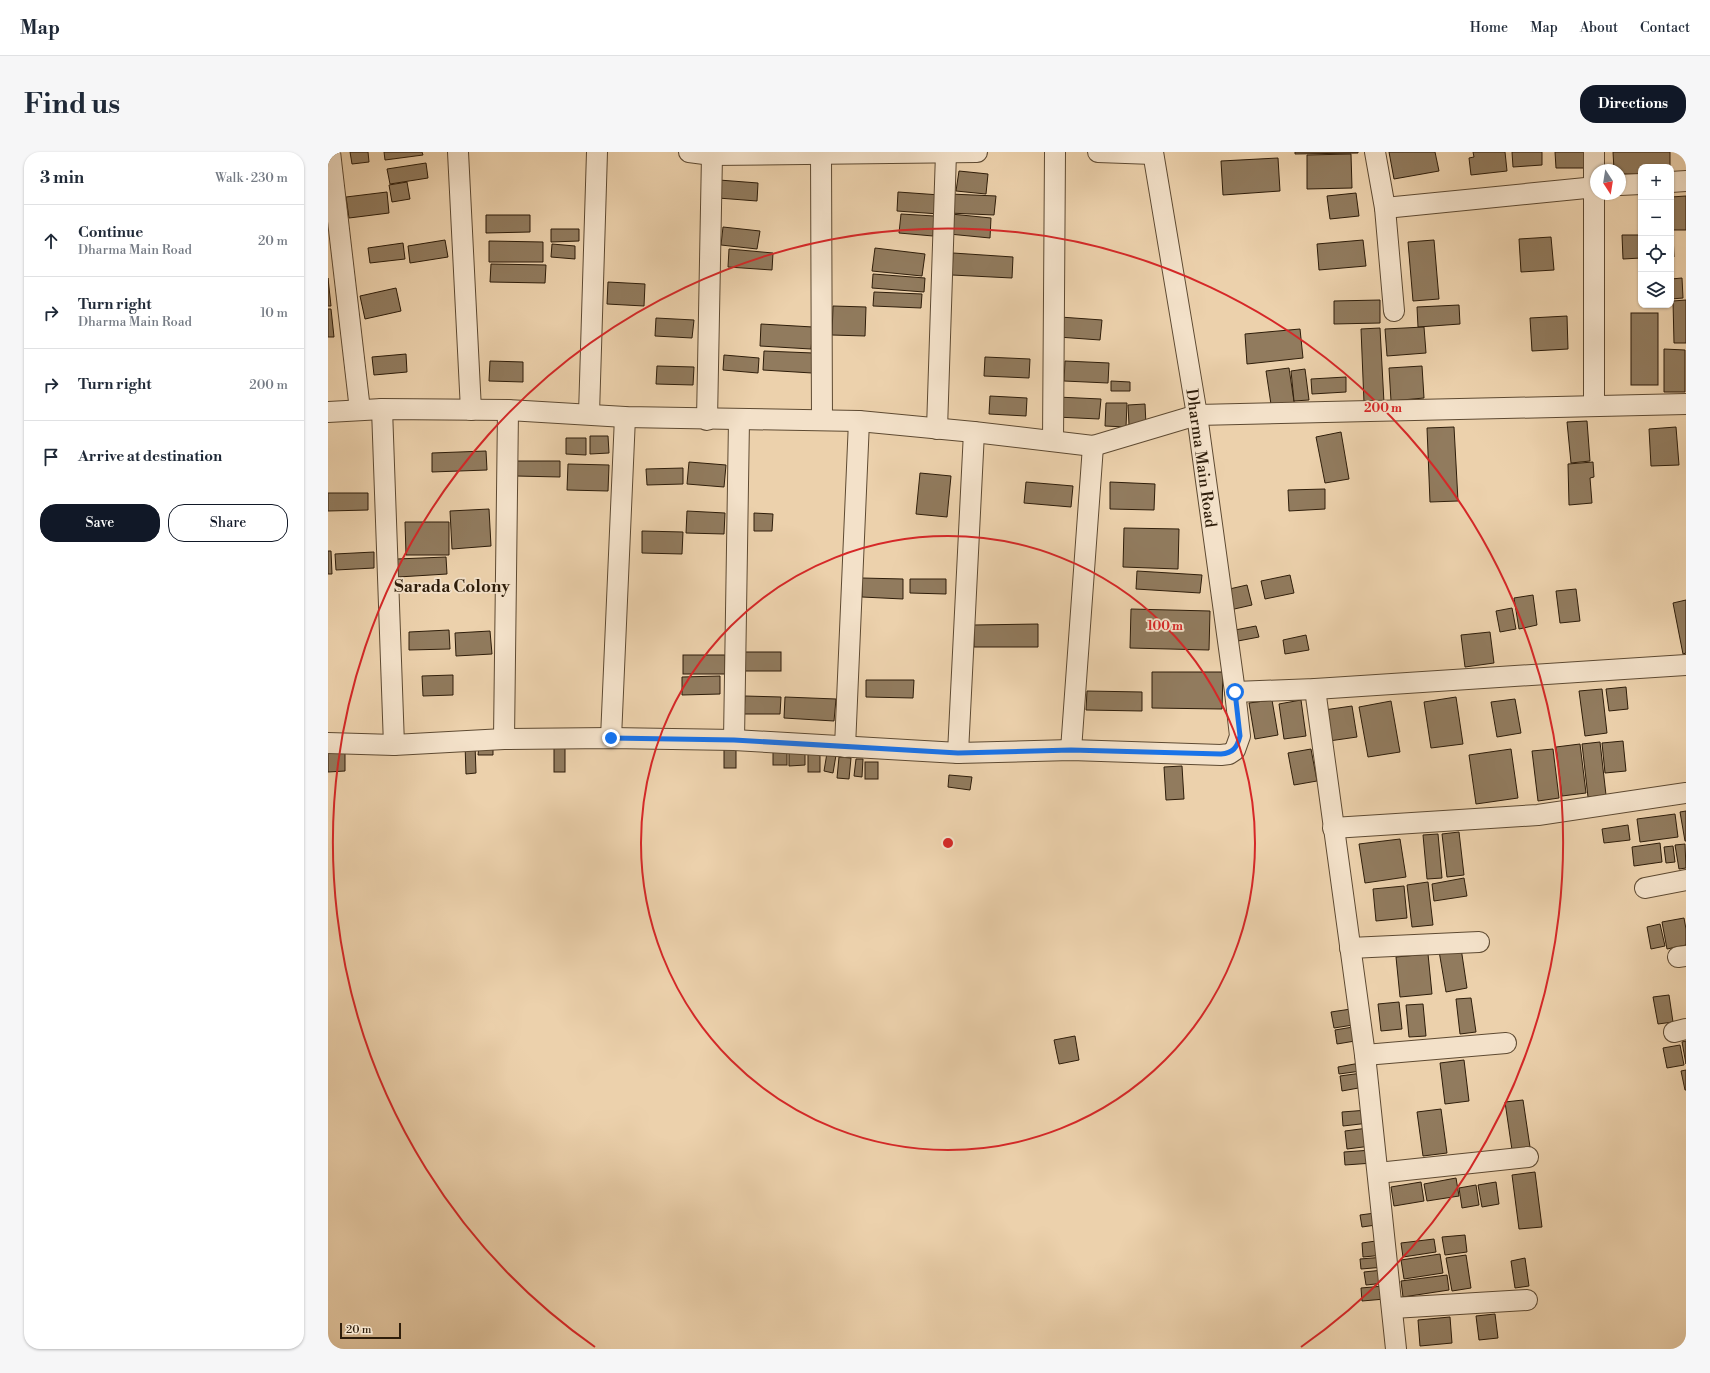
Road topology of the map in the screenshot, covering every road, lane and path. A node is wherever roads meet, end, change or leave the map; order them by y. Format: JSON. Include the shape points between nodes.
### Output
{"nodes":[{"id":1,"x":330,"y":152,"type":"edge"},
{"id":2,"x":458,"y":152,"type":"edge"},
{"id":3,"x":597,"y":152,"type":"edge"},
{"id":4,"x":689,"y":152,"type":"edge"},
{"id":5,"x":976,"y":152,"type":"edge"},
{"id":6,"x":1055,"y":152,"type":"edge"},
{"id":7,"x":1098,"y":152,"type":"edge"},
{"id":8,"x":1374,"y":152,"type":"edge"},
{"id":9,"x":1594,"y":152,"type":"edge"},
{"id":10,"x":946,"y":153,"type":"edge"},
{"id":11,"x":1153,"y":153,"type":"edge"},
{"id":12,"x":821,"y":154,"type":"junction"},
{"id":13,"x":712,"y":155,"type":"junction"},
{"id":14,"x":1594,"y":164,"type":"edge"},
{"id":15,"x":1686,"y":181,"type":"edge"},
{"id":16,"x":1674,"y":182,"type":"edge"},
{"id":17,"x":1638,"y":184,"type":"edge"},
{"id":18,"x":1626,"y":185,"type":"edge"},
{"id":19,"x":1590,"y":188,"type":"edge"},
{"id":20,"x":1595,"y":200,"type":"edge"},
{"id":21,"x":1385,"y":208,"type":"junction"},
{"id":22,"x":1394,"y":311,"type":"dead end"},
{"id":23,"x":1686,"y":404,"type":"edge"},
{"id":24,"x":1594,"y":406,"type":"junction"},
{"id":25,"x":382,"y":409,"type":"junction"},
{"id":26,"x":360,"y":410,"type":"junction"},
{"id":27,"x":471,"y":410,"type":"junction"},
{"id":28,"x":508,"y":410,"type":"junction"},
{"id":29,"x":328,"y":412,"type":"edge"},
{"id":30,"x":589,"y":414,"type":"junction"},
{"id":31,"x":1197,"y":415,"type":"junction"},
{"id":32,"x":624,"y":417,"type":"junction"},
{"id":33,"x":707,"y":420,"type":"junction"},
{"id":34,"x":739,"y":420,"type":"junction"},
{"id":35,"x":822,"y":420,"type":"junction"},
{"id":36,"x":859,"y":421,"type":"junction"},
{"id":37,"x":937,"y":429,"type":"junction"},
{"id":38,"x":974,"y":432,"type":"junction"},
{"id":39,"x":1053,"y":441,"type":"junction"},
{"id":40,"x":1093,"y":446,"type":"junction"},
{"id":41,"x":1686,"y":665,"type":"edge"},
{"id":42,"x":1315,"y":689,"type":"junction"},
{"id":43,"x":1235,"y":692,"type":"junction"},
{"id":44,"x":504,"y":738,"type":"junction"},
{"id":45,"x":611,"y":738,"type":"junction"},
{"id":46,"x":734,"y":740,"type":"junction"},
{"id":47,"x":328,"y":743,"type":"edge"},
{"id":48,"x":394,"y":745,"type":"junction"},
{"id":49,"x":845,"y":747,"type":"junction"},
{"id":50,"x":1071,"y":750,"type":"junction"},
{"id":51,"x":958,"y":753,"type":"junction"},
{"id":52,"x":1686,"y":793,"type":"edge"},
{"id":53,"x":1333,"y":828,"type":"junction"},
{"id":54,"x":1686,"y":880,"type":"edge"},
{"id":55,"x":1645,"y":888,"type":"dead end"},
{"id":56,"x":1479,"y":942,"type":"dead end"},
{"id":57,"x":1350,"y":948,"type":"junction"},
{"id":58,"x":1506,"y":1043,"type":"dead end"},
{"id":59,"x":1365,"y":1055,"type":"junction"},
{"id":60,"x":1528,"y":1157,"type":"dead end"},
{"id":61,"x":1378,"y":1173,"type":"junction"},
{"id":62,"x":1527,"y":1300,"type":"dead end"},
{"id":63,"x":1393,"y":1308,"type":"junction"},
{"id":64,"x":1396,"y":1349,"type":"edge"}],
"edges":[{"from":1,"to":26,"type":"street"},
{"from":2,"to":27,"type":"street"},
{"from":3,"to":30,"type":"street"},
{"from":4,"to":13,"type":"street"},
{"from":5,"to":10,"type":"street"},
{"from":6,"to":39,"type":"street"},
{"from":7,"to":11,"type":"street"},
{"from":8,"to":21,"type":"street"},
{"from":9,"to":14,"type":"street"},
{"from":10,"to":12,"type":"street"},
{"from":10,"to":37,"type":"street"},
{"from":11,"to":31,"type":"street","name":"Dharma Main Road"},
{"from":12,"to":13,"type":"street"},
{"from":12,"to":35,"type":"street"},
{"from":13,"to":33,"type":"street"},
{"from":15,"to":16,"type":"street"},
{"from":17,"to":18,"type":"street"},
{"from":19,"to":21,"type":"street"},
{"from":20,"to":24,"type":"street"},
{"from":21,"to":22,"type":"street"},
{"from":23,"to":24,"type":"street"},
{"from":24,"to":31,"type":"street"},
{"from":25,"to":26,"type":"street"},
{"from":25,"to":27,"type":"street"},
{"from":25,"to":48,"type":"street"},
{"from":26,"to":29,"type":"street"},
{"from":27,"to":28,"type":"street"},
{"from":28,"to":30,"type":"street"},
{"from":28,"to":44,"type":"street"},
{"from":30,"to":32,"type":"street"},
{"from":31,"to":40,"type":"street"},
{"from":31,"to":43,"type":"street","name":"Dharma Main Road"},
{"from":32,"to":33,"type":"street"},
{"from":32,"to":45,"type":"street"},
{"from":33,"to":34,"type":"street"},
{"from":34,"to":35,"type":"street"},
{"from":34,"to":46,"type":"street"},
{"from":35,"to":36,"type":"street"},
{"from":36,"to":37,"type":"street"},
{"from":36,"to":49,"type":"street"},
{"from":37,"to":38,"type":"street"},
{"from":38,"to":39,"type":"street"},
{"from":38,"to":51,"type":"street"},
{"from":39,"to":40,"type":"street"},
{"from":40,"to":50,"type":"street"},
{"from":41,"to":42,"type":"street"},
{"from":42,"to":43,"type":"street"},
{"from":42,"to":53,"type":"street"},
{"from":43,"to":50,"type":"street","name":"Dharma Main Road","via":[[1240,736],[1235,750],[1228,754]]},
{"from":44,"to":45,"type":"street"},
{"from":44,"to":48,"type":"street"},
{"from":45,"to":46,"type":"street"},
{"from":46,"to":49,"type":"street"},
{"from":47,"to":48,"type":"street"},
{"from":49,"to":51,"type":"street"},
{"from":50,"to":51,"type":"street"},
{"from":52,"to":53,"type":"street","via":[[1538,815]]},
{"from":53,"to":57,"type":"street"},
{"from":54,"to":55,"type":"street"},
{"from":56,"to":57,"type":"street"},
{"from":57,"to":59,"type":"street"},
{"from":58,"to":59,"type":"street"},
{"from":59,"to":61,"type":"street"},
{"from":60,"to":61,"type":"street"},
{"from":61,"to":63,"type":"street"},
{"from":62,"to":63,"type":"street"},
{"from":63,"to":64,"type":"street"}]}
